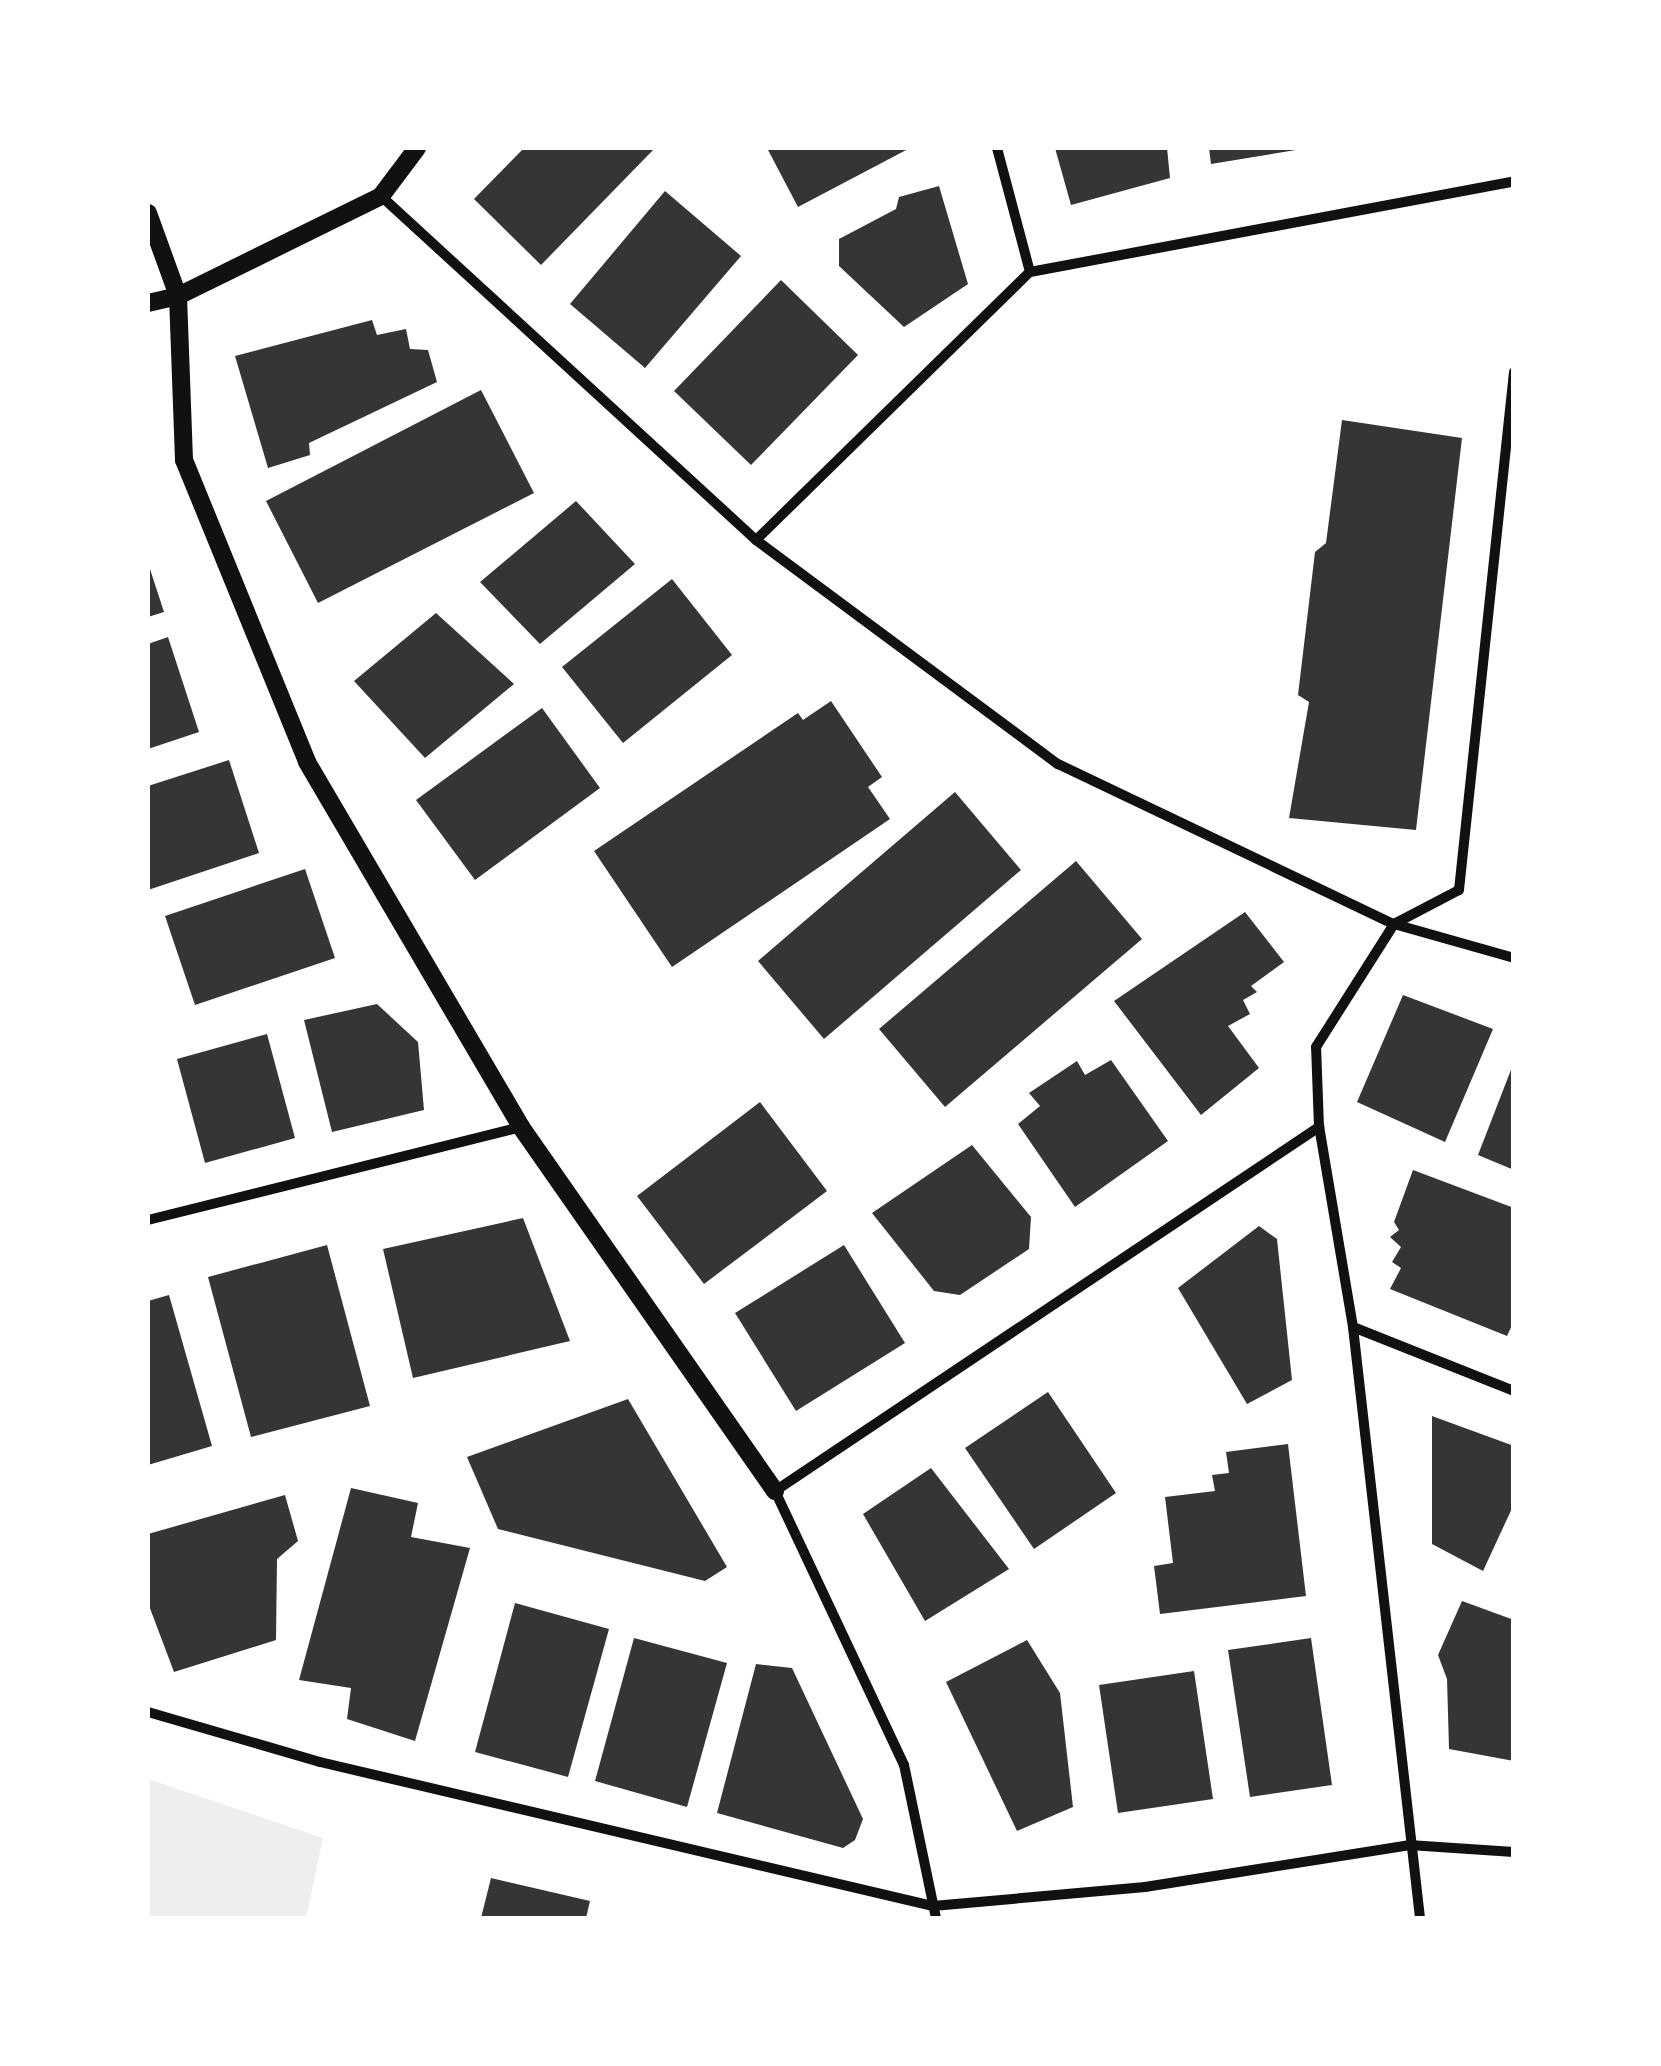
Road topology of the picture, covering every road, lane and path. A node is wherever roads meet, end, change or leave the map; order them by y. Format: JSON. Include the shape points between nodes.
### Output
{"nodes":[{"id":1,"x":417,"y":148,"type":"edge"},
{"id":2,"x":996,"y":148,"type":"edge"},
{"id":3,"x":1514,"y":181,"type":"edge"},
{"id":4,"x":381,"y":196,"type":"junction"},
{"id":5,"x":148,"y":213,"type":"edge"},
{"id":6,"x":1030,"y":272,"type":"junction"},
{"id":7,"x":178,"y":296,"type":"junction"},
{"id":8,"x":148,"y":303,"type":"edge"},
{"id":9,"x":1514,"y":372,"type":"edge"},
{"id":10,"x":756,"y":540,"type":"junction"},
{"id":11,"x":1394,"y":924,"type":"junction"},
{"id":12,"x":1514,"y":958,"type":"edge"},
{"id":13,"x":521,"y":1127,"type":"junction"},
{"id":14,"x":1320,"y":1127,"type":"junction"},
{"id":15,"x":148,"y":1220,"type":"edge"},
{"id":16,"x":1353,"y":1327,"type":"junction"},
{"id":17,"x":1514,"y":1392,"type":"edge"},
{"id":18,"x":775,"y":1491,"type":"junction"},
{"id":19,"x":148,"y":1712,"type":"edge"},
{"id":20,"x":1408,"y":1845,"type":"junction"},
{"id":21,"x":1514,"y":1852,"type":"edge"},
{"id":22,"x":934,"y":1912,"type":"edge"},
{"id":23,"x":1420,"y":1918,"type":"edge"}],
"edges":[{"from":1,"to":4,"type":"street"},
{"from":2,"to":6,"type":"street"},
{"from":3,"to":6,"type":"street"},
{"from":4,"to":7,"type":"street"},
{"from":4,"to":10,"type":"street"},
{"from":5,"to":7,"type":"street"},
{"from":6,"to":10,"type":"street"},
{"from":7,"to":8,"type":"street"},
{"from":7,"to":13,"type":"street","via":[[184,460],[307,762]]},
{"from":9,"to":11,"type":"street","via":[[1459,890]]},
{"from":10,"to":11,"type":"street","via":[[1058,764]]},
{"from":11,"to":12,"type":"street"},
{"from":11,"to":14,"type":"street","via":[[1316,1047]]},
{"from":13,"to":15,"type":"street"},
{"from":13,"to":18,"type":"street"},
{"from":14,"to":16,"type":"street"},
{"from":14,"to":18,"type":"street"},
{"from":16,"to":17,"type":"street"},
{"from":16,"to":20,"type":"street"},
{"from":18,"to":22,"type":"street","via":[[904,1765]]},
{"from":19,"to":22,"type":"street","via":[[320,1762]]},
{"from":20,"to":21,"type":"street"},
{"from":20,"to":22,"type":"street"},
{"from":20,"to":23,"type":"street"}]}
